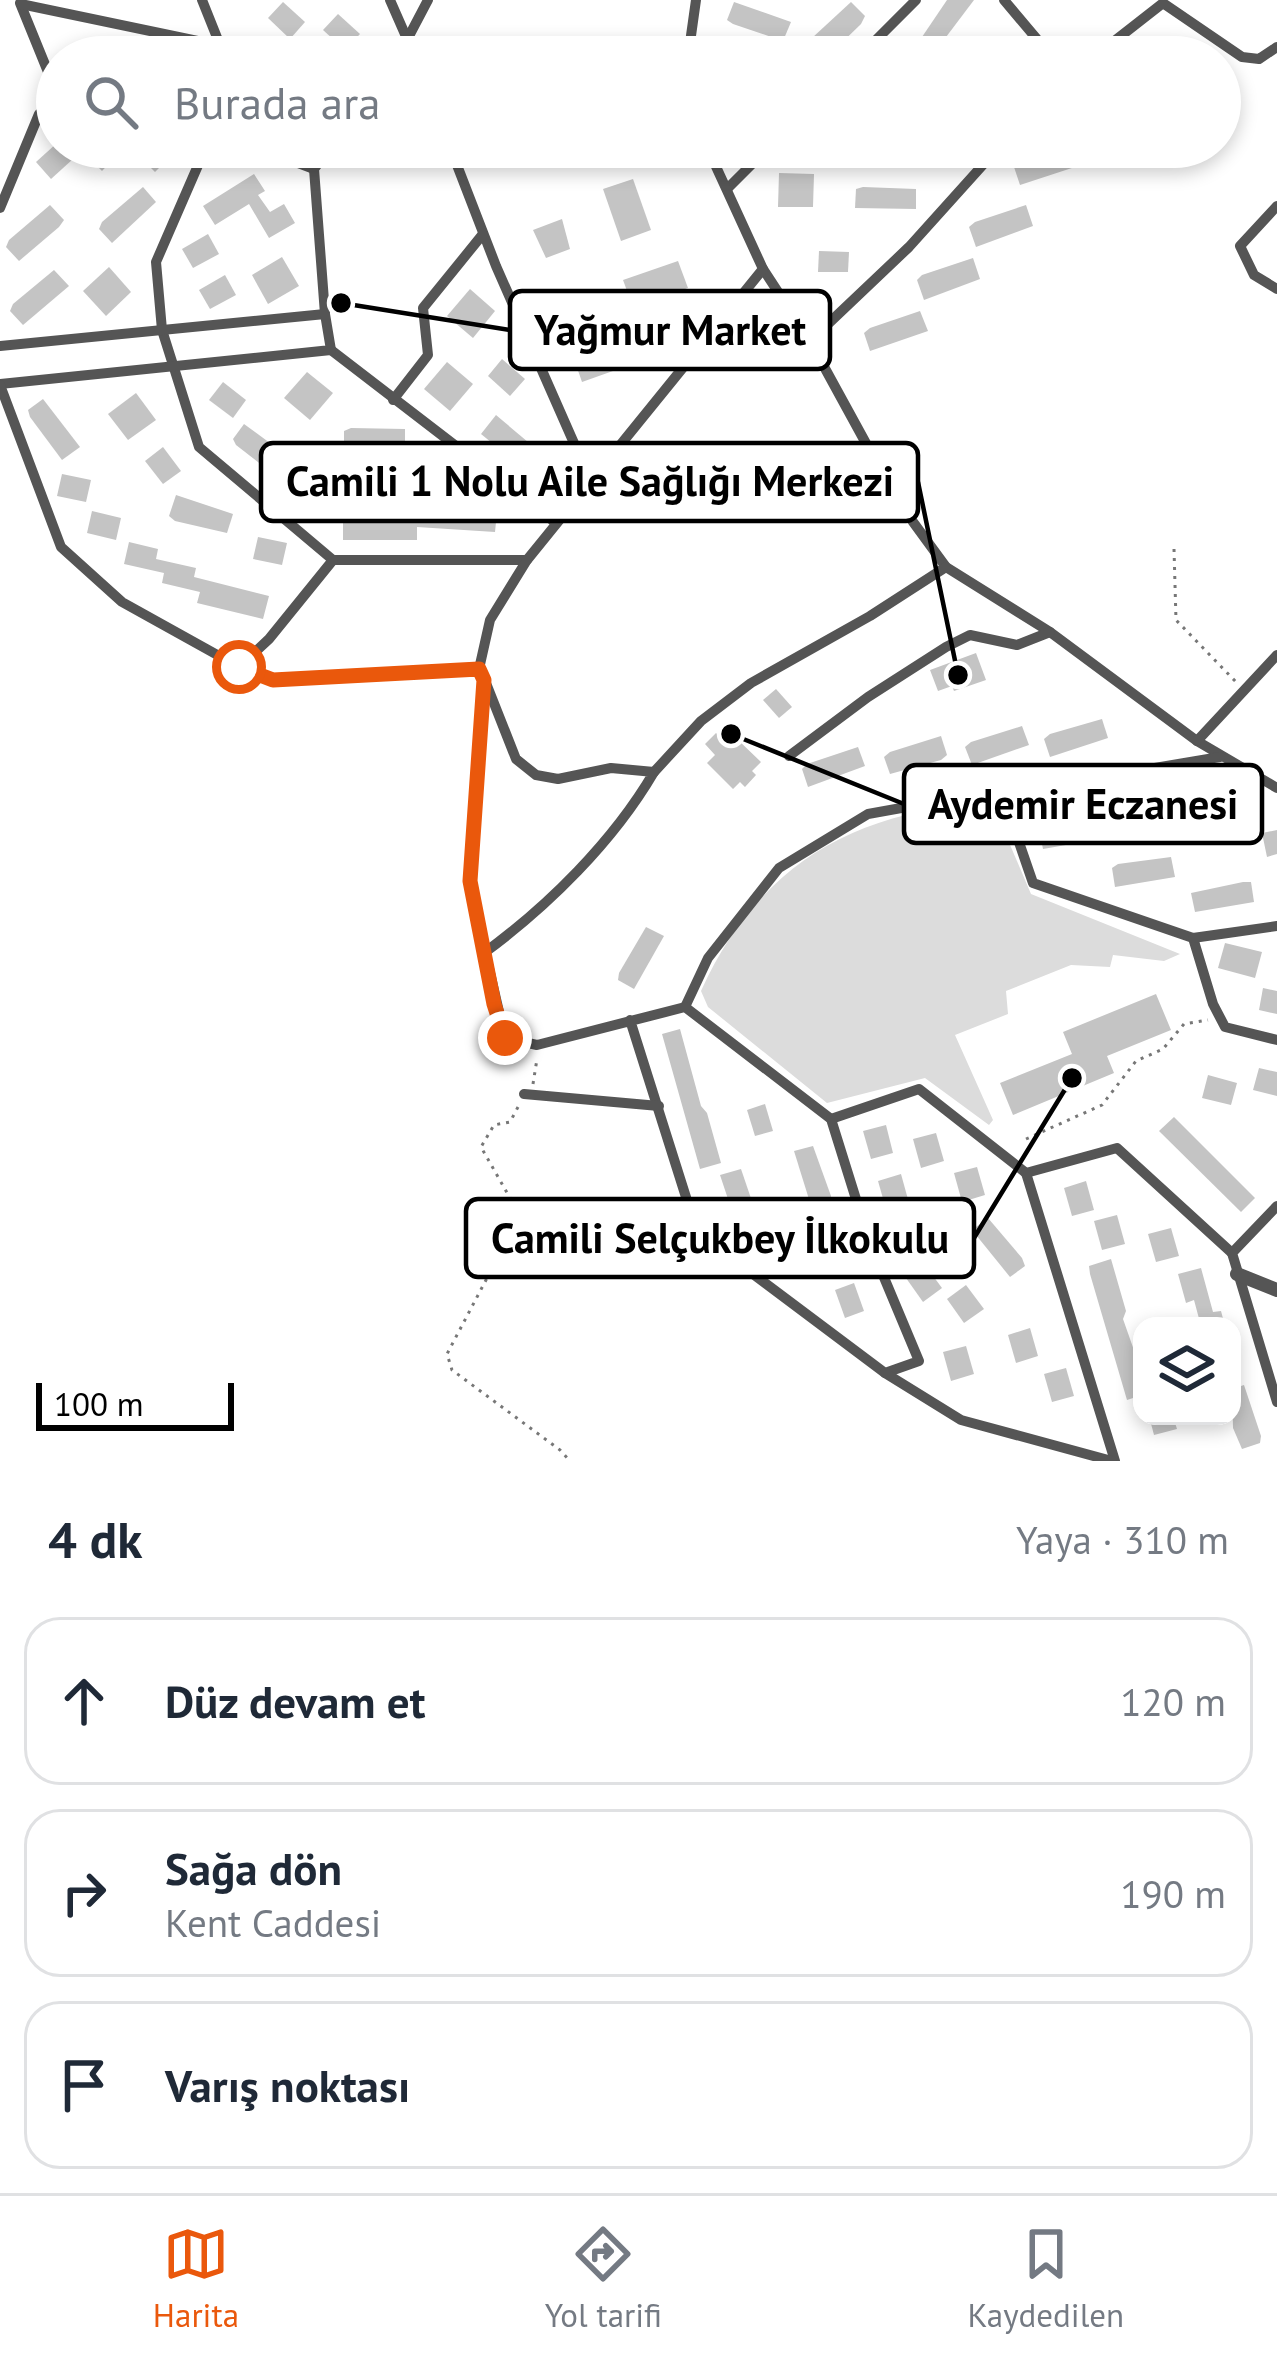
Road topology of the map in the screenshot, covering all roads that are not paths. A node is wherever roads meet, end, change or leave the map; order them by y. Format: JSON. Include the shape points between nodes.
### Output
{"nodes":[{"id":1,"x":202,"y":0,"type":"edge"},
{"id":2,"x":390,"y":0,"type":"edge"},
{"id":3,"x":428,"y":0,"type":"edge"},
{"id":4,"x":696,"y":0,"type":"edge"},
{"id":5,"x":916,"y":0,"type":"edge"},
{"id":6,"x":1004,"y":0,"type":"edge"},
{"id":7,"x":20,"y":2,"type":"edge"},
{"id":8,"x":178,"y":36,"type":"edge"},
{"id":9,"x":216,"y":36,"type":"edge"},
{"id":10,"x":406,"y":36,"type":"edge"},
{"id":11,"x":410,"y":36,"type":"edge"},
{"id":12,"x":691,"y":36,"type":"edge"},
{"id":13,"x":880,"y":36,"type":"edge"},
{"id":14,"x":1034,"y":36,"type":"edge"},
{"id":15,"x":1120,"y":36,"type":"edge"},
{"id":16,"x":1212,"y":36,"type":"edge"},
{"id":17,"x":36,"y":42,"type":"edge"},
{"id":18,"x":1277,"y":47,"type":"edge"},
{"id":19,"x":1241,"y":56,"type":"edge"},
{"id":20,"x":36,"y":121,"type":"edge"},
{"id":21,"x":197,"y":168,"type":"edge"},
{"id":22,"x":458,"y":168,"type":"edge"},
{"id":23,"x":716,"y":168,"type":"edge"},
{"id":24,"x":748,"y":168,"type":"edge"},
{"id":25,"x":980,"y":168,"type":"edge"},
{"id":26,"x":314,"y":169,"type":"edge"},
{"id":27,"x":727,"y":189,"type":"junction"},
{"id":28,"x":1277,"y":206,"type":"edge"},
{"id":29,"x":0,"y":208,"type":"edge"},
{"id":30,"x":483,"y":234,"type":"junction"},
{"id":31,"x":764,"y":269,"type":"junction"},
{"id":32,"x":1277,"y":289,"type":"edge"},
{"id":33,"x":325,"y":314,"type":"junction"},
{"id":34,"x":162,"y":330,"type":"junction"},
{"id":35,"x":810,"y":341,"type":"junction"},
{"id":36,"x":0,"y":346,"type":"edge"},
{"id":37,"x":332,"y":350,"type":"junction"},
{"id":38,"x":171,"y":368,"type":"junction"},
{"id":39,"x":0,"y":384,"type":"edge"},
{"id":40,"x":393,"y":400,"type":"junction"},
{"id":41,"x":592,"y":484,"type":"junction"},
{"id":42,"x":556,"y":523,"type":"junction"},
{"id":43,"x":333,"y":560,"type":"junction"},
{"id":44,"x":527,"y":560,"type":"junction"},
{"id":45,"x":946,"y":567,"type":"junction"},
{"id":46,"x":1050,"y":632,"type":"junction"},
{"id":47,"x":1277,"y":656,"type":"edge"},
{"id":48,"x":239,"y":667,"type":"junction"},
{"id":49,"x":482,"y":675,"type":"junction"},
{"id":50,"x":1197,"y":742,"type":"junction"},
{"id":51,"x":789,"y":756,"type":"dead end"},
{"id":52,"x":1222,"y":757,"type":"junction"},
{"id":53,"x":654,"y":772,"type":"junction"},
{"id":54,"x":1277,"y":788,"type":"edge"},
{"id":55,"x":1000,"y":790,"type":"junction"},
{"id":56,"x":1277,"y":926,"type":"edge"},
{"id":57,"x":1193,"y":938,"type":"junction"},
{"id":58,"x":484,"y":953,"type":"junction"},
{"id":59,"x":685,"y":1006,"type":"junction"},
{"id":60,"x":629,"y":1020,"type":"junction"},
{"id":61,"x":1277,"y":1040,"type":"edge"},
{"id":62,"x":524,"y":1094,"type":"road end"},
{"id":63,"x":659,"y":1106,"type":"junction"},
{"id":64,"x":831,"y":1119,"type":"junction"},
{"id":65,"x":1026,"y":1173,"type":"junction"},
{"id":66,"x":1277,"y":1206,"type":"edge"},
{"id":67,"x":1232,"y":1253,"type":"junction"},
{"id":68,"x":1237,"y":1274,"type":"junction"},
{"id":69,"x":1277,"y":1290,"type":"edge"},
{"id":70,"x":885,"y":1373,"type":"junction"},
{"id":71,"x":1277,"y":1402,"type":"edge"},
{"id":72,"x":1114,"y":1461,"type":"edge"}],
"edges":[{"from":1,"to":9,"type":"street"},
{"from":2,"to":10,"type":"street"},
{"from":3,"to":11,"type":"street"},
{"from":4,"to":12,"type":"street"},
{"from":5,"to":13,"type":"street"},
{"from":6,"to":14,"type":"street"},
{"from":7,"to":8,"type":"street"},
{"from":7,"to":17,"type":"street"},
{"from":15,"to":16,"type":"street","via":[[1163,2]]},
{"from":18,"to":19,"type":"street","via":[[1258,59]]},
{"from":20,"to":29,"type":"street"},
{"from":21,"to":34,"type":"street","via":[[156,262]]},
{"from":22,"to":30,"type":"street"},
{"from":23,"to":27,"type":"street"},
{"from":24,"to":27,"type":"street"},
{"from":25,"to":35,"type":"street"},
{"from":26,"to":33,"type":"street"},
{"from":27,"to":31,"type":"street"},
{"from":28,"to":32,"type":"street","via":[[1240,246],[1255,275]]},
{"from":30,"to":40,"type":"street","via":[[423,308],[428,355]]},
{"from":30,"to":41,"type":"street"},
{"from":31,"to":35,"type":"street"},
{"from":31,"to":41,"type":"street"},
{"from":33,"to":34,"type":"street"},
{"from":33,"to":37,"type":"street"},
{"from":34,"to":36,"type":"street"},
{"from":34,"to":38,"type":"street"},
{"from":35,"to":45,"type":"street","via":[[897,500]]},
{"from":37,"to":38,"type":"street"},
{"from":37,"to":40,"type":"street"},
{"from":38,"to":39,"type":"street"},
{"from":38,"to":43,"type":"street","via":[[199,447]]},
{"from":39,"to":48,"type":"street","via":[[61,548],[122,602]]},
{"from":40,"to":42,"type":"street"},
{"from":41,"to":42,"type":"street"},
{"from":42,"to":44,"type":"street"},
{"from":43,"to":44,"type":"street"},
{"from":43,"to":48,"type":"street"},
{"from":44,"to":49,"type":"street","via":[[490,620]]},
{"from":45,"to":46,"type":"street"},
{"from":45,"to":53,"type":"street","via":[[752,683]]},
{"from":46,"to":50,"type":"street"},
{"from":46,"to":51,"type":"street","via":[[1017,645],[970,635],[946,646]]},
{"from":47,"to":50,"type":"street"},
{"from":48,"to":49,"type":"street","via":[[273,680]]},
{"from":49,"to":53,"type":"street","via":[[516,759],[536,775]]},
{"from":49,"to":58,"type":"street","via":[[470,881]]},
{"from":50,"to":52,"type":"street"},
{"from":52,"to":54,"type":"street"},
{"from":52,"to":55,"type":"street"},
{"from":53,"to":58,"type":"street","via":[[532,918]]},
{"from":55,"to":57,"type":"street","via":[[1034,883]]},
{"from":55,"to":59,"type":"street","via":[[868,814],[779,868],[708,958]]},
{"from":56,"to":57,"type":"street"},
{"from":57,"to":61,"type":"street","via":[[1225,1027]]},
{"from":58,"to":60,"type":"street","via":[[505,1038],[537,1045]]},
{"from":59,"to":60,"type":"street"},
{"from":59,"to":64,"type":"street"},
{"from":60,"to":63,"type":"street"},
{"from":62,"to":63,"type":"street"},
{"from":63,"to":70,"type":"street","via":[[697,1232]]},
{"from":64,"to":65,"type":"street","via":[[919,1089]]},
{"from":64,"to":70,"type":"street","via":[[870,1244],[919,1361]]},
{"from":65,"to":67,"type":"street","via":[[1117,1148]]},
{"from":65,"to":72,"type":"street"},
{"from":66,"to":67,"type":"street"},
{"from":67,"to":68,"type":"street"},
{"from":68,"to":69,"type":"street"},
{"from":68,"to":71,"type":"street"},
{"from":70,"to":72,"type":"street","via":[[961,1420]]}]}
